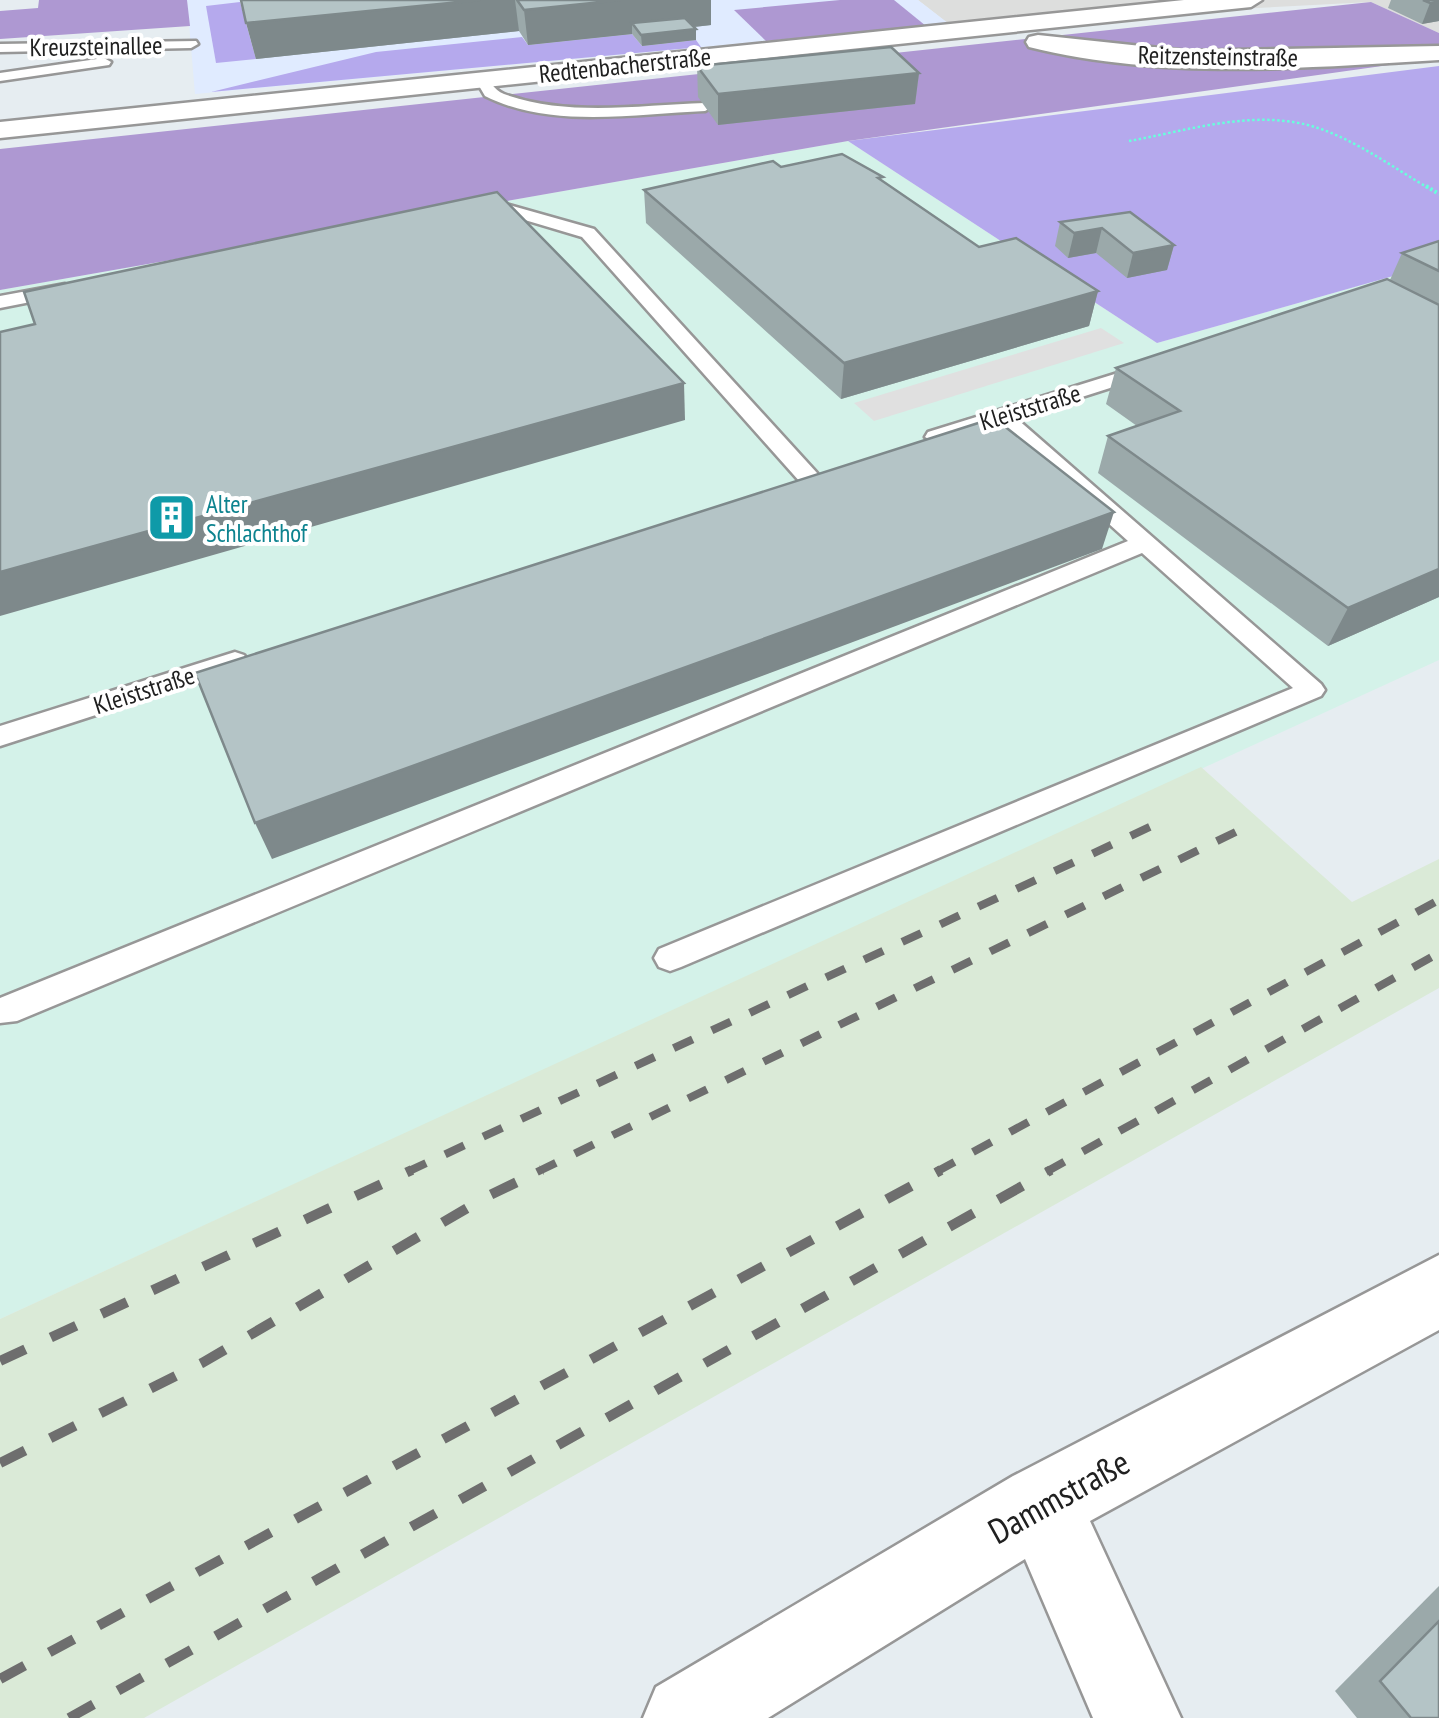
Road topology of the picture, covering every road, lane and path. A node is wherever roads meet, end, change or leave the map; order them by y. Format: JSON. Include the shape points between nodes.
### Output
{"nodes":[{"id":1,"x":1127,"y":0,"type":"edge"},
{"id":2,"x":1251,"y":0,"type":"edge"},
{"id":3,"x":1034,"y":22,"type":"junction"},
{"id":4,"x":1002,"y":27,"type":"junction"},
{"id":5,"x":174,"y":44,"type":"junction"},
{"id":6,"x":192,"y":44,"type":"dead end"},
{"id":7,"x":0,"y":48,"type":"edge"},
{"id":8,"x":1439,"y":53,"type":"edge"},
{"id":9,"x":0,"y":78,"type":"edge"},
{"id":10,"x":482,"y":79,"type":"junction"},
{"id":11,"x":705,"y":106,"type":"edge"},
{"id":12,"x":0,"y":130,"type":"edge"},
{"id":13,"x":1129,"y":141,"type":"dead end"},
{"id":14,"x":1439,"y":194,"type":"edge"},
{"id":15,"x":450,"y":221,"type":"edge"},
{"id":16,"x":82,"y":287,"type":"edge"},
{"id":17,"x":0,"y":302,"type":"edge"},
{"id":18,"x":1169,"y":364,"type":"edge"},
{"id":19,"x":1001,"y":416,"type":"junction"},
{"id":20,"x":914,"y":444,"type":"edge"},
{"id":21,"x":808,"y":478,"type":"edge"},
{"id":22,"x":1144,"y":542,"type":"junction"},
{"id":23,"x":263,"y":652,"type":"edge"},
{"id":24,"x":0,"y":736,"type":"edge"},
{"id":25,"x":670,"y":958,"type":"dead end"},
{"id":26,"x":4,"y":1011,"type":"dead end"},
{"id":27,"x":1439,"y":1292,"type":"edge"},
{"id":28,"x":1041,"y":1504,"type":"junction"},
{"id":29,"x":687,"y":1718,"type":"edge"},
{"id":30,"x":1137,"y":1718,"type":"edge"}],
"edges":[{"from":1,"to":3,"type":"street"},
{"from":2,"to":3,"type":"street","name":"Redtenbacherstraße"},
{"from":3,"to":4,"type":"street","name":"Redtenbacherstraße"},
{"from":4,"to":8,"type":"street","name":"Reitzensteinstraße","via":[[1040,42],[1128,54]]},
{"from":4,"to":10,"type":"street","name":"Redtenbacherstraße","via":[[716,50]]},
{"from":5,"to":6,"type":"lane","name":"Kreuzsteinallee"},
{"from":5,"to":7,"type":"lane","name":"Kreuzsteinallee"},
{"from":5,"to":9,"type":"lane","via":[[147,55]]},
{"from":10,"to":11,"type":"lane","via":[[498,97],[558,110]]},
{"from":10,"to":12,"type":"street","name":"Redtenbacherstraße"},
{"from":13,"to":14,"type":"path","via":[[1270,119],[1298,122],[1348,141]]},
{"from":15,"to":21,"type":"lane","via":[[509,210],[588,233]]},
{"from":16,"to":17,"type":"lane"},
{"from":18,"to":19,"type":"lane","name":"Kleiststraße"},
{"from":19,"to":20,"type":"lane","name":"Kleiststraße"},
{"from":19,"to":22,"type":"lane"},
{"from":22,"to":25,"type":"lane","via":[[1312,690]]},
{"from":22,"to":26,"type":"lane"},
{"from":23,"to":24,"type":"lane","name":"Kleiststraße"},
{"from":27,"to":28,"type":"street","name":"Dammstraße"},
{"from":28,"to":29,"type":"street","name":"Dammstraße"},
{"from":28,"to":30,"type":"street"}]}
